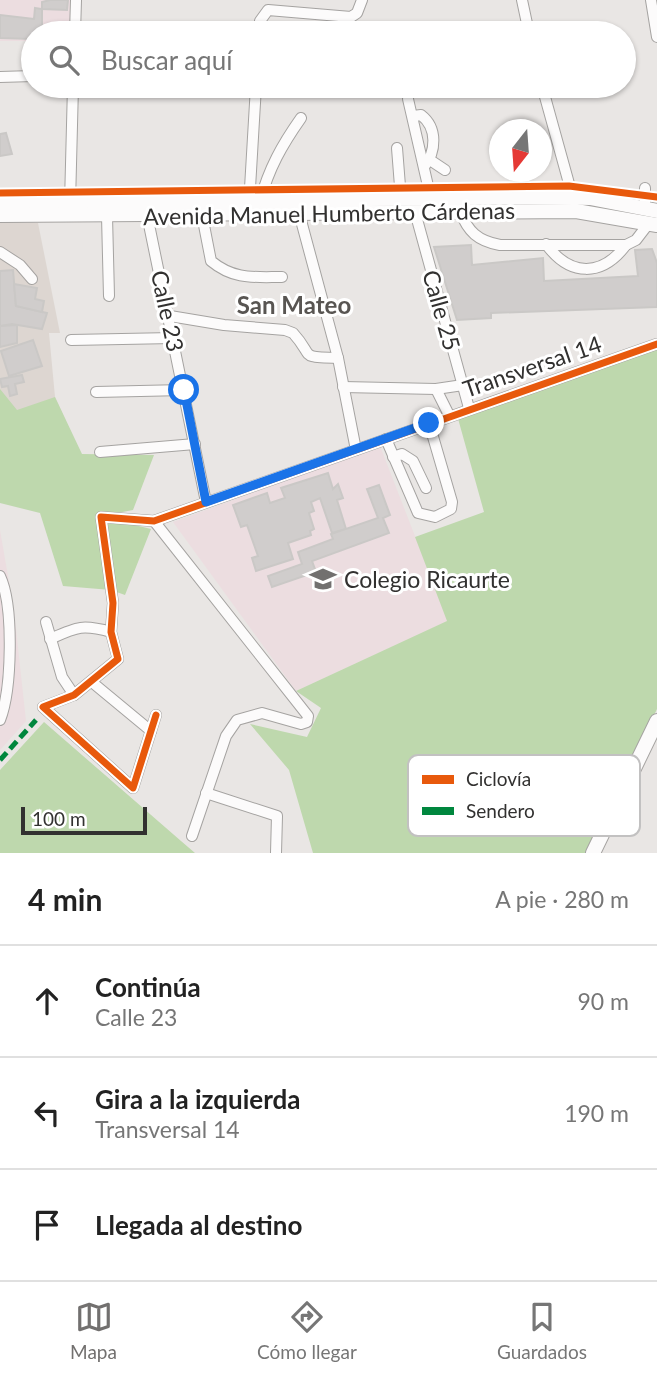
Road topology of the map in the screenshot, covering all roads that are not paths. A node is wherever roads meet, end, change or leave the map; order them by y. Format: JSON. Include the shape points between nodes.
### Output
{"nodes":[{"id":1,"x":76,"y":0,"type":"edge"},
{"id":2,"x":362,"y":0,"type":"edge"},
{"id":3,"x":522,"y":0,"type":"edge"},
{"id":4,"x":651,"y":0,"type":"edge"},
{"id":5,"x":655,"y":14,"type":"edge"},
{"id":6,"x":75,"y":21,"type":"edge"},
{"id":7,"x":262,"y":21,"type":"edge"},
{"id":8,"x":526,"y":21,"type":"edge"},
{"id":9,"x":657,"y":37,"type":"edge"},
{"id":10,"x":21,"y":76,"type":"edge"},
{"id":11,"x":0,"y":77,"type":"edge"},
{"id":12,"x":73,"y":98,"type":"edge"},
{"id":13,"x":256,"y":98,"type":"edge"},
{"id":14,"x":545,"y":98,"type":"edge"},
{"id":15,"x":408,"y":99,"type":"dead end"},
{"id":16,"x":301,"y":118,"type":"dead end"},
{"id":17,"x":397,"y":148,"type":"dead end"},
{"id":18,"x":427,"y":163,"type":"junction"},
{"id":19,"x":445,"y":170,"type":"dead end"},
{"id":20,"x":646,"y":188,"type":"dead end"},
{"id":21,"x":573,"y":198,"type":"junction"},
{"id":22,"x":401,"y":199,"type":"junction"},
{"id":23,"x":431,"y":199,"type":"junction"},
{"id":24,"x":0,"y":203,"type":"edge"},
{"id":25,"x":70,"y":203,"type":"junction"},
{"id":26,"x":253,"y":205,"type":"junction"},
{"id":27,"x":146,"y":209,"type":"junction"},
{"id":28,"x":460,"y":211,"type":"junction"},
{"id":29,"x":415,"y":212,"type":"junction"},
{"id":30,"x":299,"y":213,"type":"junction"},
{"id":31,"x":0,"y":215,"type":"edge"},
{"id":32,"x":202,"y":215,"type":"junction"},
{"id":33,"x":107,"y":216,"type":"junction"},
{"id":34,"x":652,"y":217,"type":"edge"},
{"id":35,"x":546,"y":244,"type":"junction"},
{"id":36,"x":626,"y":245,"type":"junction"},
{"id":37,"x":0,"y":252,"type":"edge"},
{"id":38,"x":282,"y":277,"type":"dead end"},
{"id":39,"x":32,"y":279,"type":"dead end"},
{"id":40,"x":109,"y":296,"type":"dead end"},
{"id":41,"x":170,"y":316,"type":"junction"},
{"id":42,"x":173,"y":338,"type":"junction"},
{"id":43,"x":71,"y":340,"type":"dead end"},
{"id":44,"x":657,"y":344,"type":"edge"},
{"id":45,"x":338,"y":358,"type":"junction"},
{"id":46,"x":463,"y":385,"type":"junction"},
{"id":47,"x":343,"y":387,"type":"junction"},
{"id":48,"x":184,"y":390,"type":"junction"},
{"id":49,"x":436,"y":390,"type":"junction"},
{"id":50,"x":96,"y":392,"type":"dead end"},
{"id":51,"x":469,"y":408,"type":"junction"},
{"id":52,"x":449,"y":415,"type":"junction"},
{"id":53,"x":429,"y":423,"type":"junction"},
{"id":54,"x":386,"y":439,"type":"junction"},
{"id":55,"x":195,"y":444,"type":"junction"},
{"id":56,"x":356,"y":450,"type":"junction"},
{"id":57,"x":100,"y":452,"type":"dead end"},
{"id":58,"x":393,"y":457,"type":"junction"},
{"id":59,"x":426,"y":488,"type":"dead end"},
{"id":60,"x":206,"y":502,"type":"junction"},
{"id":61,"x":154,"y":521,"type":"junction"},
{"id":62,"x":0,"y":576,"type":"edge"},
{"id":63,"x":46,"y":622,"type":"dead end"},
{"id":64,"x":111,"y":632,"type":"junction"},
{"id":65,"x":50,"y":639,"type":"junction"},
{"id":66,"x":93,"y":683,"type":"junction"},
{"id":67,"x":74,"y":695,"type":"junction"},
{"id":68,"x":156,"y":715,"type":"dead end"},
{"id":69,"x":0,"y":720,"type":"edge"},
{"id":70,"x":657,"y":721,"type":"edge"},
{"id":71,"x":151,"y":730,"type":"junction"},
{"id":72,"x":640,"y":756,"type":"edge"},
{"id":73,"x":206,"y":793,"type":"junction"},
{"id":74,"x":192,"y":836,"type":"dead end"},
{"id":75,"x":601,"y":836,"type":"edge"},
{"id":76,"x":276,"y":853,"type":"edge"},
{"id":77,"x":593,"y":853,"type":"edge"}],
"edges":[{"from":1,"to":6,"type":"street"},
{"from":2,"to":7,"type":"street","via":[[358,13],[351,17],[302,9],[268,10]]},
{"from":3,"to":8,"type":"street"},
{"from":4,"to":5,"type":"street"},
{"from":5,"to":9,"type":"street"},
{"from":10,"to":11,"type":"street"},
{"from":12,"to":25,"type":"street"},
{"from":13,"to":26,"type":"street"},
{"from":14,"to":21,"type":"street"},
{"from":15,"to":18,"type":"street","via":[[413,116],[421,116],[432,130]]},
{"from":16,"to":26,"type":"street","via":[[276,154]]},
{"from":17,"to":22,"type":"street"},
{"from":18,"to":19,"type":"street"},
{"from":18,"to":23,"type":"street"},
{"from":20,"to":34,"type":"street"},
{"from":21,"to":23,"type":"main road","name":"Avenida Manuel Humberto Cárdenas"},
{"from":21,"to":34,"type":"main road","name":"Avenida Manuel Humberto Cárdenas"},
{"from":22,"to":23,"type":"main road","name":"Avenida Manuel Humberto Cárdenas"},
{"from":22,"to":26,"type":"main road","name":"Avenida Manuel Humberto Cárdenas"},
{"from":24,"to":25,"type":"main road","name":"Avenida Manuel Humberto Cárdenas"},
{"from":25,"to":27,"type":"main road","name":"Avenida Manuel Humberto Cárdenas"},
{"from":26,"to":27,"type":"main road","name":"Avenida Manuel Humberto Cárdenas"},
{"from":26,"to":30,"type":"main road","name":"Avenida Manuel Humberto Cárdenas"},
{"from":26,"to":32,"type":"main road","name":"Avenida Manuel Humberto Cárdenas"},
{"from":27,"to":32,"type":"main road","name":"Avenida Manuel Humberto Cárdenas"},
{"from":27,"to":33,"type":"main road","name":"Avenida Manuel Humberto Cárdenas"},
{"from":27,"to":41,"type":"street","name":"Calle 23"},
{"from":28,"to":29,"type":"main road","name":"Avenida Manuel Humberto Cárdenas"},
{"from":28,"to":34,"type":"main road","name":"Avenida Manuel Humberto Cárdenas","via":[[576,211]]},
{"from":28,"to":35,"type":"street","via":[[466,227],[485,242]]},
{"from":29,"to":30,"type":"main road","name":"Avenida Manuel Humberto Cárdenas"},
{"from":29,"to":46,"type":"street","name":"Calle 25"},
{"from":30,"to":45,"type":"street"},
{"from":31,"to":33,"type":"main road","name":"Avenida Manuel Humberto Cárdenas"},
{"from":32,"to":38,"type":"street","via":[[211,261],[238,277]]},
{"from":33,"to":40,"type":"street"},
{"from":34,"to":36,"type":"street","via":[[636,240]]},
{"from":35,"to":36,"type":"street"},
{"from":35,"to":36,"type":"street","via":[[556,258],[586,270],[602,267]]},
{"from":37,"to":39,"type":"street"},
{"from":41,"to":42,"type":"street","name":"Calle 23"},
{"from":41,"to":45,"type":"street","via":[[293,332],[305,353]]},
{"from":42,"to":43,"type":"street"},
{"from":42,"to":48,"type":"street","name":"Calle 23"},
{"from":44,"to":51,"type":"street","name":"Transversal 14"},
{"from":45,"to":47,"type":"street"},
{"from":46,"to":49,"type":"street"},
{"from":46,"to":51,"type":"street","name":"Calle 25"},
{"from":47,"to":49,"type":"street"},
{"from":47,"to":56,"type":"street"},
{"from":48,"to":50,"type":"street"},
{"from":48,"to":55,"type":"street","name":"Calle 23"},
{"from":49,"to":52,"type":"street"},
{"from":51,"to":52,"type":"street","name":"Transversal 14"},
{"from":52,"to":53,"type":"street","name":"Transversal 14"},
{"from":53,"to":54,"type":"street","name":"Transversal 14"},
{"from":53,"to":58,"type":"street","via":[[449,484],[451,509],[435,517],[418,513]]},
{"from":54,"to":56,"type":"street","name":"Transversal 14"},
{"from":54,"to":58,"type":"street"},
{"from":55,"to":57,"type":"street"},
{"from":55,"to":60,"type":"street","name":"Calle 23"},
{"from":56,"to":60,"type":"street","name":"Transversal 14"},
{"from":58,"to":59,"type":"street","via":[[402,454],[413,461]]},
{"from":60,"to":61,"type":"street","name":"Transversal 14"},
{"from":61,"to":64,"type":"street","name":"Transversal 14","via":[[101,517],[113,603]]},
{"from":61,"to":73,"type":"street","via":[[308,716],[301,724],[262,713],[237,720],[226,736]]},
{"from":62,"to":69,"type":"street","via":[[9,615],[6,697]]},
{"from":63,"to":65,"type":"street"},
{"from":64,"to":65,"type":"street","via":[[78,626]]},
{"from":64,"to":66,"type":"street","via":[[118,659]]},
{"from":65,"to":67,"type":"street","via":[[62,677]]},
{"from":66,"to":67,"type":"street"},
{"from":66,"to":71,"type":"street"},
{"from":67,"to":71,"type":"street","via":[[43,707],[133,788]]},
{"from":68,"to":71,"type":"street"},
{"from":70,"to":72,"type":"main road"},
{"from":73,"to":74,"type":"street"},
{"from":73,"to":76,"type":"street","via":[[277,816]]},
{"from":75,"to":77,"type":"main road"}]}
